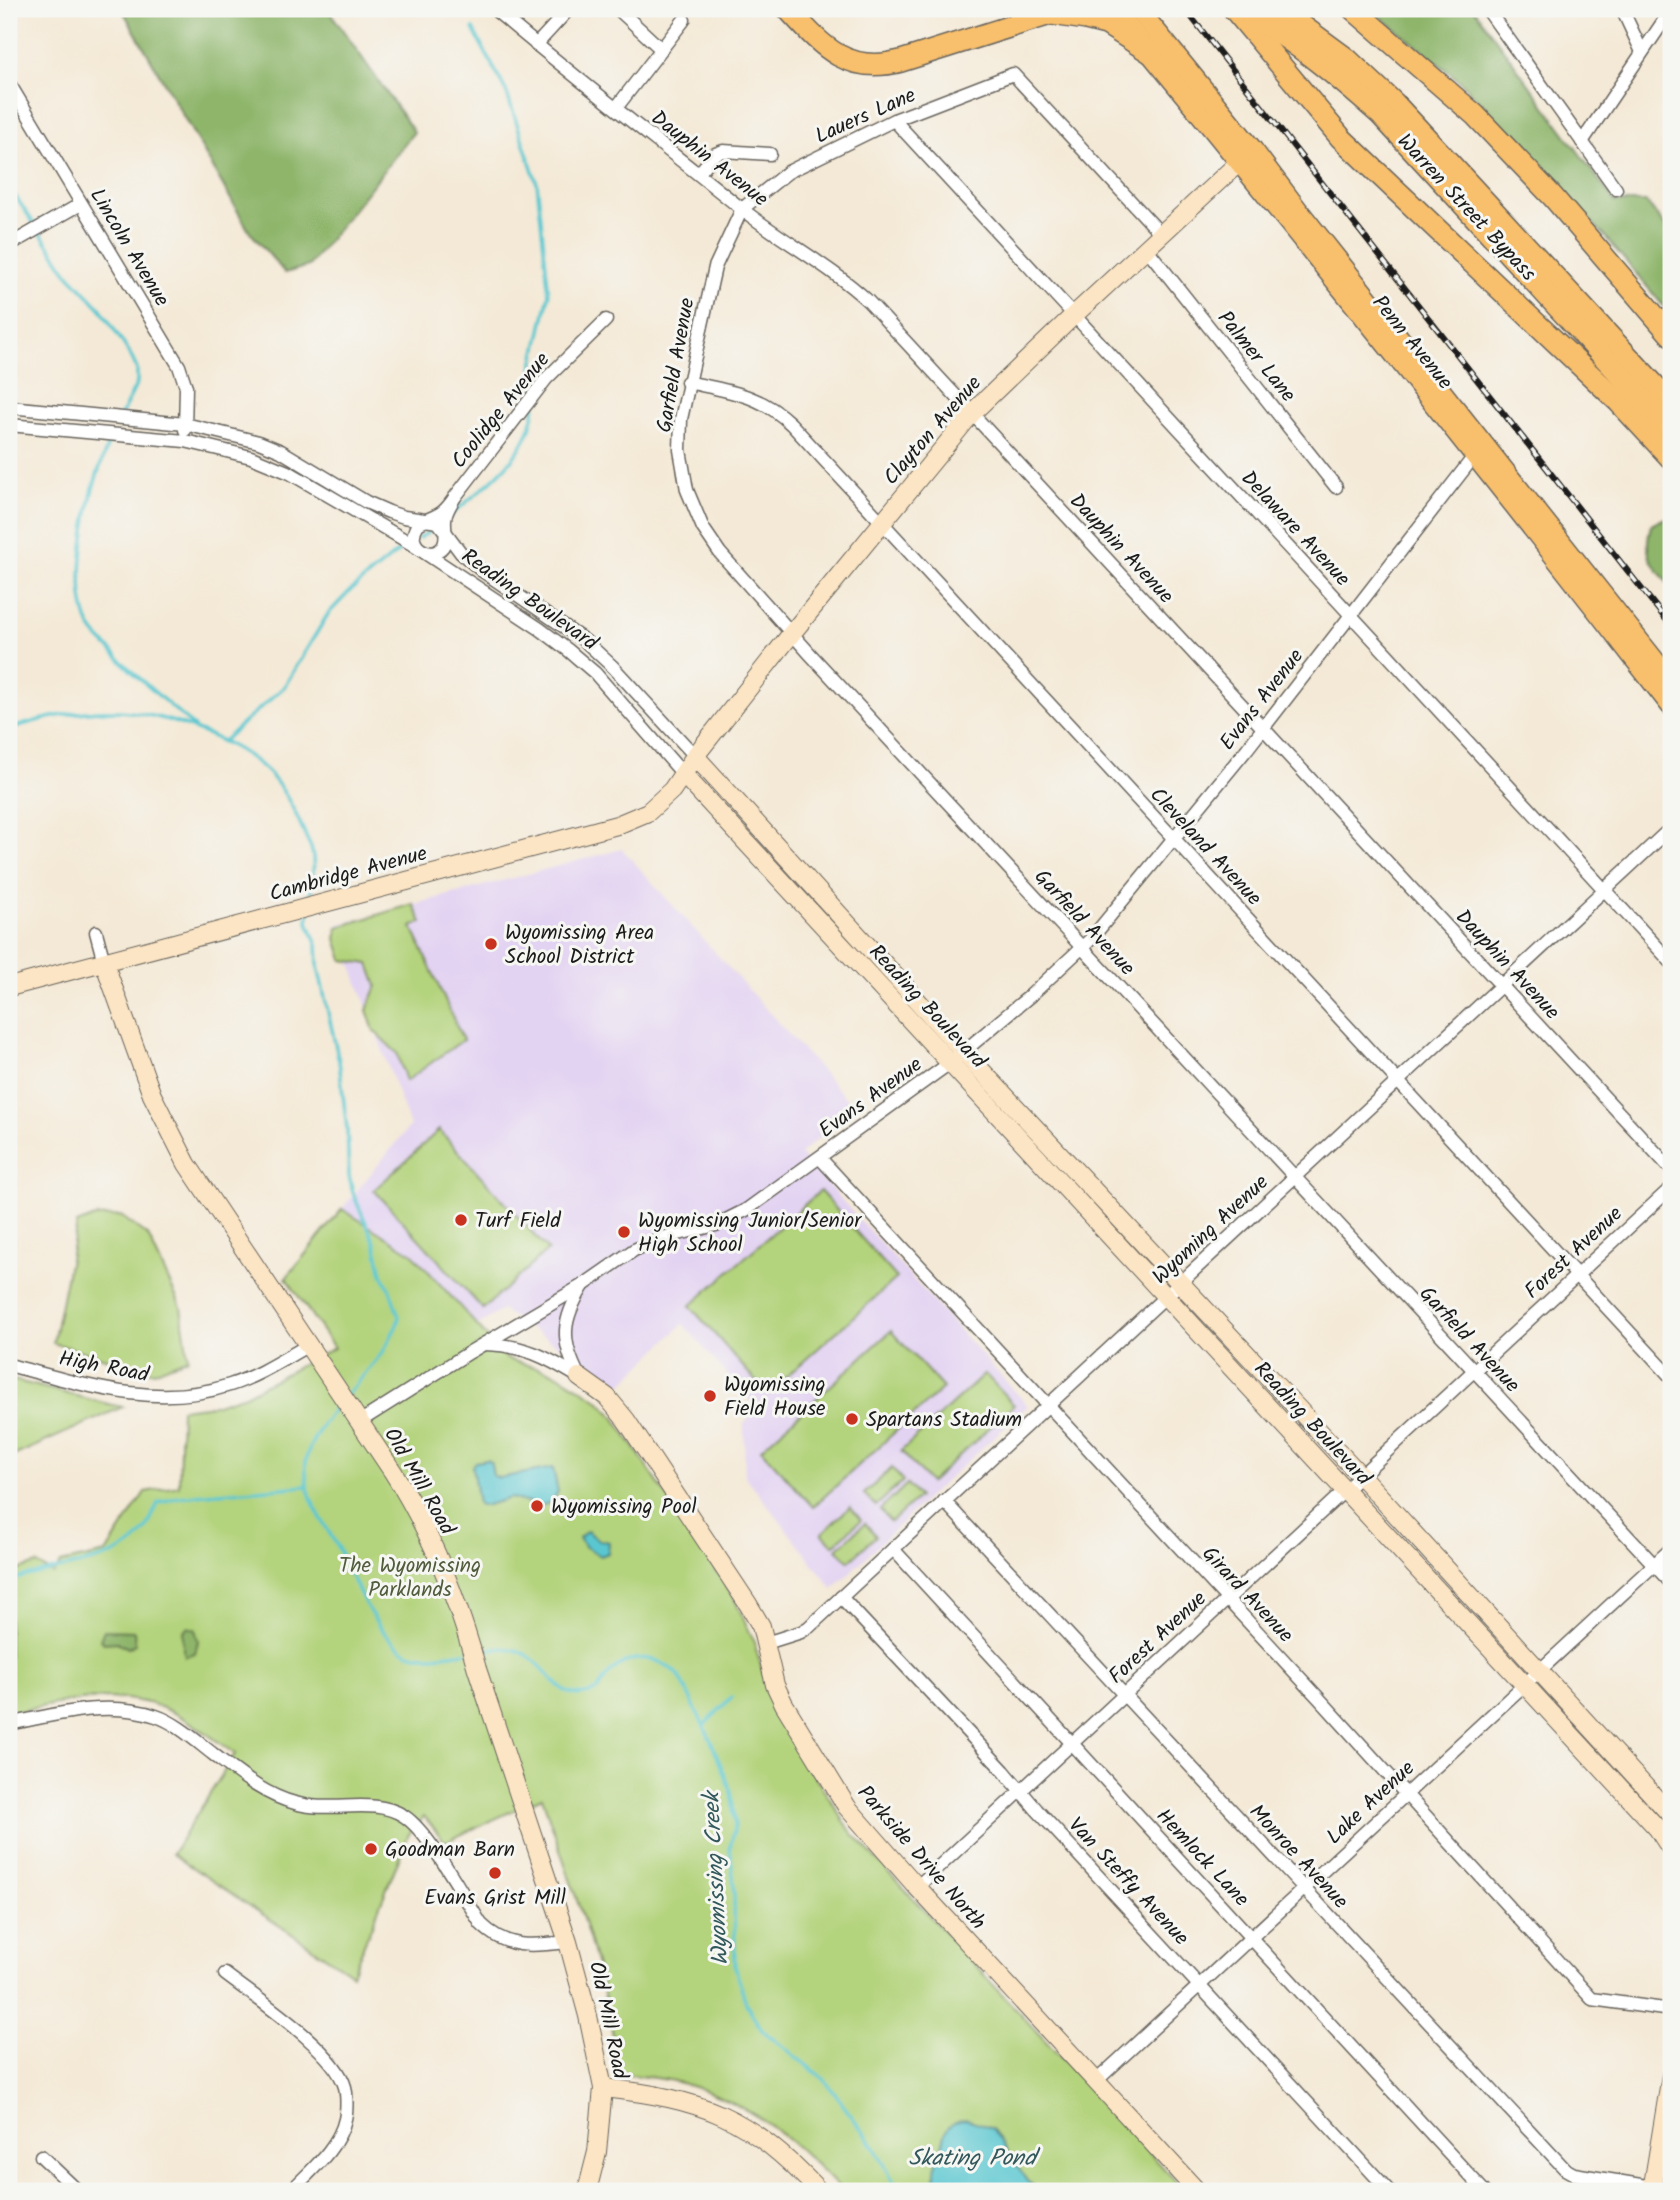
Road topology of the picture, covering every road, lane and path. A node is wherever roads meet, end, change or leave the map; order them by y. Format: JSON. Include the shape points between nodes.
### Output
{"nodes":[{"id":1,"x":494,"y":9,"type":"edge"},
{"id":2,"x":569,"y":9,"type":"edge"},
{"id":3,"x":618,"y":9,"type":"edge"},
{"id":4,"x":788,"y":9,"type":"edge"},
{"id":5,"x":807,"y":9,"type":"edge"},
{"id":6,"x":1114,"y":9,"type":"edge"},
{"id":7,"x":1138,"y":9,"type":"edge"},
{"id":8,"x":1279,"y":9,"type":"edge"},
{"id":9,"x":1353,"y":9,"type":"edge"},
{"id":10,"x":1487,"y":9,"type":"edge"},
{"id":11,"x":1622,"y":9,"type":"edge"},
{"id":12,"x":1042,"y":10,"type":"edge"},
{"id":13,"x":1671,"y":10,"type":"edge"},
{"id":14,"x":1242,"y":11,"type":"edge"},
{"id":15,"x":684,"y":20,"type":"dead end"},
{"id":16,"x":536,"y":45,"type":"junction"},
{"id":17,"x":661,"y":49,"type":"junction"},
{"id":18,"x":1642,"y":52,"type":"junction"},
{"id":19,"x":1151,"y":53,"type":"junction"},
{"id":20,"x":9,"y":83,"type":"edge"},
{"id":21,"x":616,"y":108,"type":"junction"},
{"id":22,"x":894,"y":120,"type":"junction"},
{"id":23,"x":1582,"y":142,"type":"junction"},
{"id":24,"x":770,"y":154,"type":"dead end"},
{"id":25,"x":1246,"y":156,"type":"junction"},
{"id":26,"x":699,"y":173,"type":"junction"},
{"id":27,"x":1616,"y":189,"type":"dead end"},
{"id":28,"x":81,"y":204,"type":"junction"},
{"id":29,"x":742,"y":209,"type":"junction"},
{"id":30,"x":1162,"y":235,"type":"junction"},
{"id":31,"x":9,"y":245,"type":"edge"},
{"id":32,"x":1147,"y":249,"type":"junction"},
{"id":33,"x":1073,"y":316,"type":"junction"},
{"id":34,"x":607,"y":320,"type":"dead end"},
{"id":35,"x":1671,"y":335,"type":"edge"},
{"id":36,"x":687,"y":382,"type":"junction"},
{"id":37,"x":1671,"y":403,"type":"edge"},
{"id":38,"x":9,"y":407,"type":"edge"},
{"id":39,"x":972,"y":413,"type":"junction"},
{"id":40,"x":185,"y":424,"type":"junction"},
{"id":41,"x":9,"y":425,"type":"edge"},
{"id":42,"x":1671,"y":430,"type":"edge"},
{"id":43,"x":185,"y":441,"type":"junction"},
{"id":44,"x":1479,"y":450,"type":"junction"},
{"id":45,"x":1671,"y":458,"type":"edge"},
{"id":46,"x":1336,"y":486,"type":"dead end"},
{"id":47,"x":455,"y":497,"type":"junction"},
{"id":48,"x":429,"y":520,"type":"junction"},
{"id":49,"x":882,"y":523,"type":"junction"},
{"id":50,"x":446,"y":530,"type":"junction"},
{"id":51,"x":421,"y":551,"type":"junction"},
{"id":52,"x":1351,"y":615,"type":"junction"},
{"id":53,"x":792,"y":633,"type":"junction"},
{"id":54,"x":1671,"y":681,"type":"edge"},
{"id":55,"x":1671,"y":706,"type":"edge"},
{"id":56,"x":1263,"y":727,"type":"junction"},
{"id":57,"x":695,"y":756,"type":"junction"},
{"id":58,"x":683,"y":774,"type":"junction"},
{"id":59,"x":1671,"y":828,"type":"edge"},
{"id":60,"x":1173,"y":838,"type":"junction"},
{"id":61,"x":1604,"y":889,"type":"junction"},
{"id":62,"x":96,"y":932,"type":"dead end"},
{"id":63,"x":1082,"y":947,"type":"junction"},
{"id":64,"x":104,"y":962,"type":"junction"},
{"id":65,"x":1671,"y":962,"type":"edge"},
{"id":66,"x":1501,"y":985,"type":"junction"},
{"id":67,"x":9,"y":987,"type":"edge"},
{"id":68,"x":957,"y":1057,"type":"junction"},
{"id":69,"x":1397,"y":1080,"type":"junction"},
{"id":70,"x":820,"y":1158,"type":"junction"},
{"id":71,"x":1671,"y":1170,"type":"edge"},
{"id":72,"x":1294,"y":1176,"type":"junction"},
{"id":73,"x":1671,"y":1188,"type":"edge"},
{"id":74,"x":1577,"y":1275,"type":"junction"},
{"id":75,"x":1180,"y":1283,"type":"junction"},
{"id":76,"x":585,"y":1284,"type":"junction"},
{"id":77,"x":1166,"y":1297,"type":"junction"},
{"id":78,"x":484,"y":1344,"type":"junction"},
{"id":79,"x":307,"y":1346,"type":"junction"},
{"id":80,"x":9,"y":1365,"type":"edge"},
{"id":81,"x":1474,"y":1371,"type":"junction"},
{"id":82,"x":579,"y":1377,"type":"junction"},
{"id":83,"x":1671,"y":1377,"type":"edge"},
{"id":84,"x":1048,"y":1405,"type":"junction"},
{"id":85,"x":359,"y":1422,"type":"junction"},
{"id":86,"x":1361,"y":1476,"type":"junction"},
{"id":87,"x":1344,"y":1491,"type":"junction"},
{"id":88,"x":944,"y":1501,"type":"junction"},
{"id":89,"x":893,"y":1549,"type":"junction"},
{"id":90,"x":1671,"y":1549,"type":"edge"},
{"id":91,"x":1655,"y":1565,"type":"junction"},
{"id":92,"x":1671,"y":1583,"type":"edge"},
{"id":93,"x":841,"y":1597,"type":"junction"},
{"id":94,"x":1227,"y":1599,"type":"junction"},
{"id":95,"x":766,"y":1643,"type":"junction"},
{"id":96,"x":1539,"y":1671,"type":"junction"},
{"id":97,"x":1524,"y":1685,"type":"junction"},
{"id":98,"x":1124,"y":1695,"type":"junction"},
{"id":99,"x":9,"y":1724,"type":"edge"},
{"id":100,"x":1072,"y":1742,"type":"junction"},
{"id":101,"x":1020,"y":1790,"type":"junction"},
{"id":102,"x":1406,"y":1794,"type":"junction"},
{"id":103,"x":1671,"y":1815,"type":"edge"},
{"id":104,"x":1671,"y":1849,"type":"edge"},
{"id":105,"x":916,"y":1888,"type":"junction"},
{"id":106,"x":1303,"y":1890,"type":"junction"},
{"id":107,"x":1251,"y":1937,"type":"junction"},
{"id":108,"x":568,"y":1942,"type":"junction"},
{"id":109,"x":225,"y":1974,"type":"dead end"},
{"id":110,"x":1200,"y":1985,"type":"junction"},
{"id":111,"x":1671,"y":2010,"type":"edge"},
{"id":112,"x":1671,"y":2075,"type":"edge"},
{"id":113,"x":1095,"y":2082,"type":"junction"},
{"id":114,"x":603,"y":2088,"type":"junction"},
{"id":115,"x":41,"y":2156,"type":"dead end"},
{"id":116,"x":1652,"y":2190,"type":"edge"},
{"id":117,"x":1671,"y":2190,"type":"edge"},
{"id":118,"x":78,"y":2191,"type":"edge"},
{"id":119,"x":291,"y":2191,"type":"edge"},
{"id":120,"x":587,"y":2191,"type":"edge"},
{"id":121,"x":819,"y":2191,"type":"edge"},
{"id":122,"x":1197,"y":2191,"type":"edge"},
{"id":123,"x":1388,"y":2191,"type":"edge"},
{"id":124,"x":1485,"y":2191,"type":"edge"}],
"edges":[{"from":1,"to":16,"type":"street","name":"Dauphin Avenue"},
{"from":2,"to":16,"type":"street"},
{"from":3,"to":17,"type":"street"},
{"from":4,"to":12,"type":"highway","via":[[834,54],[866,65],[901,61]]},
{"from":5,"to":12,"type":"highway","via":[[818,28],[839,46],[878,56]]},
{"from":6,"to":19,"type":"main road","name":"Penn Avenue"},
{"from":7,"to":25,"type":"main road","name":"Penn Avenue"},
{"from":8,"to":37,"type":"highway","name":"Warren Street Bypass","via":[[1347,59],[1394,103]]},
{"from":9,"to":35,"type":"highway","via":[[1484,124]]},
{"from":10,"to":23,"type":"street"},
{"from":11,"to":18,"type":"street"},
{"from":12,"to":19,"type":"highway","via":[[1106,24]]},
{"from":13,"to":18,"type":"street"},
{"from":14,"to":42,"type":"highway","name":"Warren Street Bypass","via":[[1331,71],[1381,115]]},
{"from":14,"to":45,"type":"highway","via":[[1341,138],[1619,402]]},
{"from":15,"to":17,"type":"street"},
{"from":16,"to":21,"type":"street","name":"Dauphin Avenue"},
{"from":17,"to":21,"type":"street"},
{"from":18,"to":23,"type":"street"},
{"from":19,"to":25,"type":"main road","name":"Penn Avenue"},
{"from":20,"to":28,"type":"street","name":"Lincoln Avenue"},
{"from":21,"to":26,"type":"street","name":"Dauphin Avenue"},
{"from":22,"to":29,"type":"street","name":"Lauers Lane","via":[[788,172]]},
{"from":22,"to":30,"type":"street","name":"Lauers Lane","via":[[1013,74]]},
{"from":22,"to":33,"type":"street","name":"Delaware Avenue"},
{"from":23,"to":27,"type":"street"},
{"from":24,"to":26,"type":"street","via":[[723,151]]},
{"from":25,"to":30,"type":"street","name":"Clayton Avenue"},
{"from":25,"to":44,"type":"main road","name":"Penn Avenue","via":[[1298,210]]},
{"from":26,"to":29,"type":"street","name":"Dauphin Avenue"},
{"from":28,"to":31,"type":"street"},
{"from":28,"to":40,"type":"street","name":"Lincoln Avenue","via":[[179,366],[186,387]]},
{"from":29,"to":36,"type":"street","name":"Garfield Avenue","via":[[715,267]]},
{"from":29,"to":39,"type":"street","name":"Dauphin Avenue","via":[[853,287]]},
{"from":30,"to":32,"type":"street","name":"Clayton Avenue"},
{"from":32,"to":33,"type":"street","name":"Clayton Avenue"},
{"from":32,"to":46,"type":"street","name":"Palmer Lane"},
{"from":33,"to":39,"type":"street","name":"Clayton Avenue"},
{"from":33,"to":52,"type":"street","name":"Delaware Avenue"},
{"from":34,"to":47,"type":"street","name":"Coolidge Avenue","via":[[546,379]]},
{"from":36,"to":49,"type":"street","name":"Cleveland Avenue","via":[[768,404]]},
{"from":36,"to":53,"type":"street","name":"Garfield Avenue","via":[[680,450],[687,490],[698,517],[720,553]]},
{"from":38,"to":40,"type":"street","name":"Reading Boulevard"},
{"from":39,"to":49,"type":"street","name":"Clayton Avenue"},
{"from":39,"to":56,"type":"street","name":"Dauphin Avenue"},
{"from":40,"to":43,"type":"street","name":"Lincoln Avenue"},
{"from":40,"to":48,"type":"street","name":"Reading Boulevard","via":[[259,442],[388,512]]},
{"from":41,"to":43,"type":"street","name":"Reading Boulevard"},
{"from":43,"to":51,"type":"street","name":"Reading Boulevard","via":[[269,463]]},
{"from":44,"to":52,"type":"street","name":"Evans Avenue"},
{"from":44,"to":54,"type":"main road","name":"Penn Avenue"},
{"from":44,"to":55,"type":"main road","name":"Penn Avenue"},
{"from":47,"to":48,"type":"street","name":"Coolidge Avenue"},
{"from":47,"to":50,"type":"street","name":"Coolidge Avenue","via":[[447,512]]},
{"from":48,"to":50,"type":"street","name":"Reading Boulevard"},
{"from":48,"to":51,"type":"street","name":"Coolidge Avenue","via":[[418,524],[414,533],[414,543]]},
{"from":49,"to":53,"type":"street","name":"Clayton Avenue"},
{"from":49,"to":60,"type":"street","name":"Cleveland Avenue"},
{"from":50,"to":51,"type":"street","name":"Coolidge Avenue","via":[[442,549],[429,554]]},
{"from":50,"to":57,"type":"street","name":"Reading Boulevard","via":[[461,553],[481,570],[585,641]]},
{"from":51,"to":58,"type":"street","name":"Reading Boulevard","via":[[568,650],[595,673]]},
{"from":52,"to":56,"type":"street","name":"Evans Avenue"},
{"from":52,"to":61,"type":"street","name":"Delaware Avenue"},
{"from":53,"to":57,"type":"street","name":"Clayton Avenue"},
{"from":53,"to":63,"type":"street","name":"Garfield Avenue"},
{"from":56,"to":60,"type":"street","name":"Evans Avenue"},
{"from":56,"to":66,"type":"street","name":"Dauphin Avenue"},
{"from":57,"to":58,"type":"street","name":"Clayton Avenue"},
{"from":57,"to":68,"type":"street","name":"Reading Boulevard"},
{"from":58,"to":64,"type":"street","name":"Cambridge Avenue","via":[[648,813],[632,820]]},
{"from":58,"to":68,"type":"street","name":"Reading Boulevard"},
{"from":59,"to":61,"type":"street","name":"Wyoming Avenue"},
{"from":60,"to":63,"type":"street","name":"Evans Avenue"},
{"from":60,"to":69,"type":"street","name":"Cleveland Avenue"},
{"from":61,"to":65,"type":"street","name":"Delaware Avenue"},
{"from":61,"to":66,"type":"street","name":"Wyoming Avenue"},
{"from":62,"to":64,"type":"street"},
{"from":63,"to":68,"type":"street","name":"Evans Avenue"},
{"from":63,"to":72,"type":"street","name":"Garfield Avenue"},
{"from":64,"to":67,"type":"street","name":"Cambridge Avenue"},
{"from":64,"to":79,"type":"street","name":"Old Mill Road","via":[[135,1054],[176,1145]]},
{"from":66,"to":69,"type":"street","name":"Wyoming Avenue"},
{"from":66,"to":71,"type":"street","name":"Dauphin Avenue"},
{"from":68,"to":70,"type":"street","name":"Evans Avenue"},
{"from":68,"to":75,"type":"street","name":"Reading Boulevard"},
{"from":68,"to":77,"type":"street","name":"Reading Boulevard"},
{"from":69,"to":72,"type":"street","name":"Wyoming Avenue"},
{"from":69,"to":74,"type":"street","name":"Cleveland Avenue"},
{"from":70,"to":76,"type":"street","name":"Evans Avenue","via":[[728,1220],[648,1244]]},
{"from":70,"to":84,"type":"street","name":"Girard Avenue"},
{"from":72,"to":75,"type":"street","name":"Wyoming Avenue"},
{"from":72,"to":81,"type":"street","name":"Garfield Avenue"},
{"from":73,"to":74,"type":"street","name":"Forest Avenue"},
{"from":74,"to":81,"type":"street","name":"Forest Avenue"},
{"from":74,"to":83,"type":"street","name":"Cleveland Avenue"},
{"from":75,"to":77,"type":"street","name":"Wyoming Avenue"},
{"from":75,"to":86,"type":"street","name":"Reading Boulevard"},
{"from":76,"to":78,"type":"street","name":"Evans Avenue"},
{"from":76,"to":82,"type":"street","via":[[571,1305],[566,1328],[568,1354]]},
{"from":77,"to":84,"type":"street","name":"Wyoming Avenue"},
{"from":77,"to":87,"type":"street","name":"Reading Boulevard"},
{"from":78,"to":82,"type":"street","name":"Parkside Drive North","via":[[532,1351]]},
{"from":78,"to":85,"type":"street","name":"Evans Avenue"},
{"from":79,"to":80,"type":"street","name":"High Road","via":[[232,1384],[172,1396],[122,1393]]},
{"from":79,"to":85,"type":"street","name":"Old Mill Road"},
{"from":81,"to":86,"type":"street","name":"Forest Avenue"},
{"from":81,"to":91,"type":"street","name":"Garfield Avenue"},
{"from":82,"to":95,"type":"street","name":"Parkside Drive North","via":[[626,1420],[748,1604]]},
{"from":84,"to":88,"type":"street","name":"Wyoming Avenue"},
{"from":84,"to":94,"type":"street","name":"Girard Avenue"},
{"from":85,"to":108,"type":"street","name":"Old Mill Road","via":[[425,1527],[443,1569]]},
{"from":86,"to":87,"type":"street","name":"Forest Avenue"},
{"from":86,"to":96,"type":"street","name":"Reading Boulevard"},
{"from":87,"to":94,"type":"street","name":"Forest Avenue"},
{"from":87,"to":97,"type":"street","name":"Reading Boulevard"},
{"from":88,"to":89,"type":"street","name":"Wyoming Avenue"},
{"from":88,"to":98,"type":"street","name":"Monroe Avenue"},
{"from":89,"to":93,"type":"street","name":"Wyoming Avenue"},
{"from":89,"to":100,"type":"street","name":"Hemlock Lane"},
{"from":90,"to":91,"type":"street","name":"Lake Avenue"},
{"from":91,"to":92,"type":"street","name":"Garfield Avenue"},
{"from":91,"to":96,"type":"street","name":"Lake Avenue"},
{"from":93,"to":95,"type":"street","name":"Wyoming Avenue","via":[[801,1632]]},
{"from":93,"to":101,"type":"street","name":"Van Steffy Avenue"},
{"from":94,"to":98,"type":"street","name":"Forest Avenue"},
{"from":94,"to":102,"type":"street","name":"Girard Avenue"},
{"from":95,"to":105,"type":"street","name":"Parkside Drive North","via":[[772,1677],[784,1704],[832,1785]]},
{"from":96,"to":97,"type":"street","name":"Lake Avenue"},
{"from":96,"to":103,"type":"street","name":"Reading Boulevard"},
{"from":97,"to":102,"type":"street","name":"Lake Avenue"},
{"from":97,"to":104,"type":"street","name":"Reading Boulevard","via":[[1658,1829]]},
{"from":98,"to":100,"type":"street","name":"Forest Avenue"},
{"from":98,"to":106,"type":"street","name":"Monroe Avenue"},
{"from":99,"to":108,"type":"street","via":[[93,1709],[157,1716],[283,1799],[325,1808],[375,1806],[404,1816],[426,1838],[481,1924],[493,1935],[523,1945]]},
{"from":100,"to":101,"type":"street","name":"Forest Avenue"},
{"from":100,"to":107,"type":"street","name":"Hemlock Lane"},
{"from":101,"to":105,"type":"street","name":"Forest Avenue"},
{"from":101,"to":110,"type":"street","name":"Van Steffy Avenue"},
{"from":102,"to":106,"type":"street","name":"Lake Avenue"},
{"from":102,"to":111,"type":"street","name":"Girard Avenue","via":[[1592,1999]]},
{"from":105,"to":113,"type":"street","name":"Parkside Drive North"},
{"from":106,"to":107,"type":"street","name":"Lake Avenue"},
{"from":106,"to":116,"type":"street","name":"Monroe Avenue","via":[[1565,2169]]},
{"from":107,"to":110,"type":"street","name":"Lake Avenue"},
{"from":107,"to":124,"type":"street","name":"Hemlock Lane"},
{"from":108,"to":114,"type":"street","name":"Old Mill Road"},
{"from":109,"to":119,"type":"street","via":[[322,2052],[345,2088],[345,2119],[333,2146]]},
{"from":110,"to":113,"type":"street","name":"Lake Avenue"},
{"from":110,"to":123,"type":"street","name":"Van Steffy Avenue"},
{"from":112,"to":116,"type":"street"},
{"from":113,"to":122,"type":"street","name":"Parkside Drive North"},
{"from":114,"to":120,"type":"street","name":"Old Mill Road","via":[[597,2152]]},
{"from":114,"to":121,"type":"street","via":[[659,2094],[723,2114],[775,2149]]},
{"from":115,"to":118,"type":"street"},
{"from":116,"to":117,"type":"street","name":"Monroe Avenue"}]}
